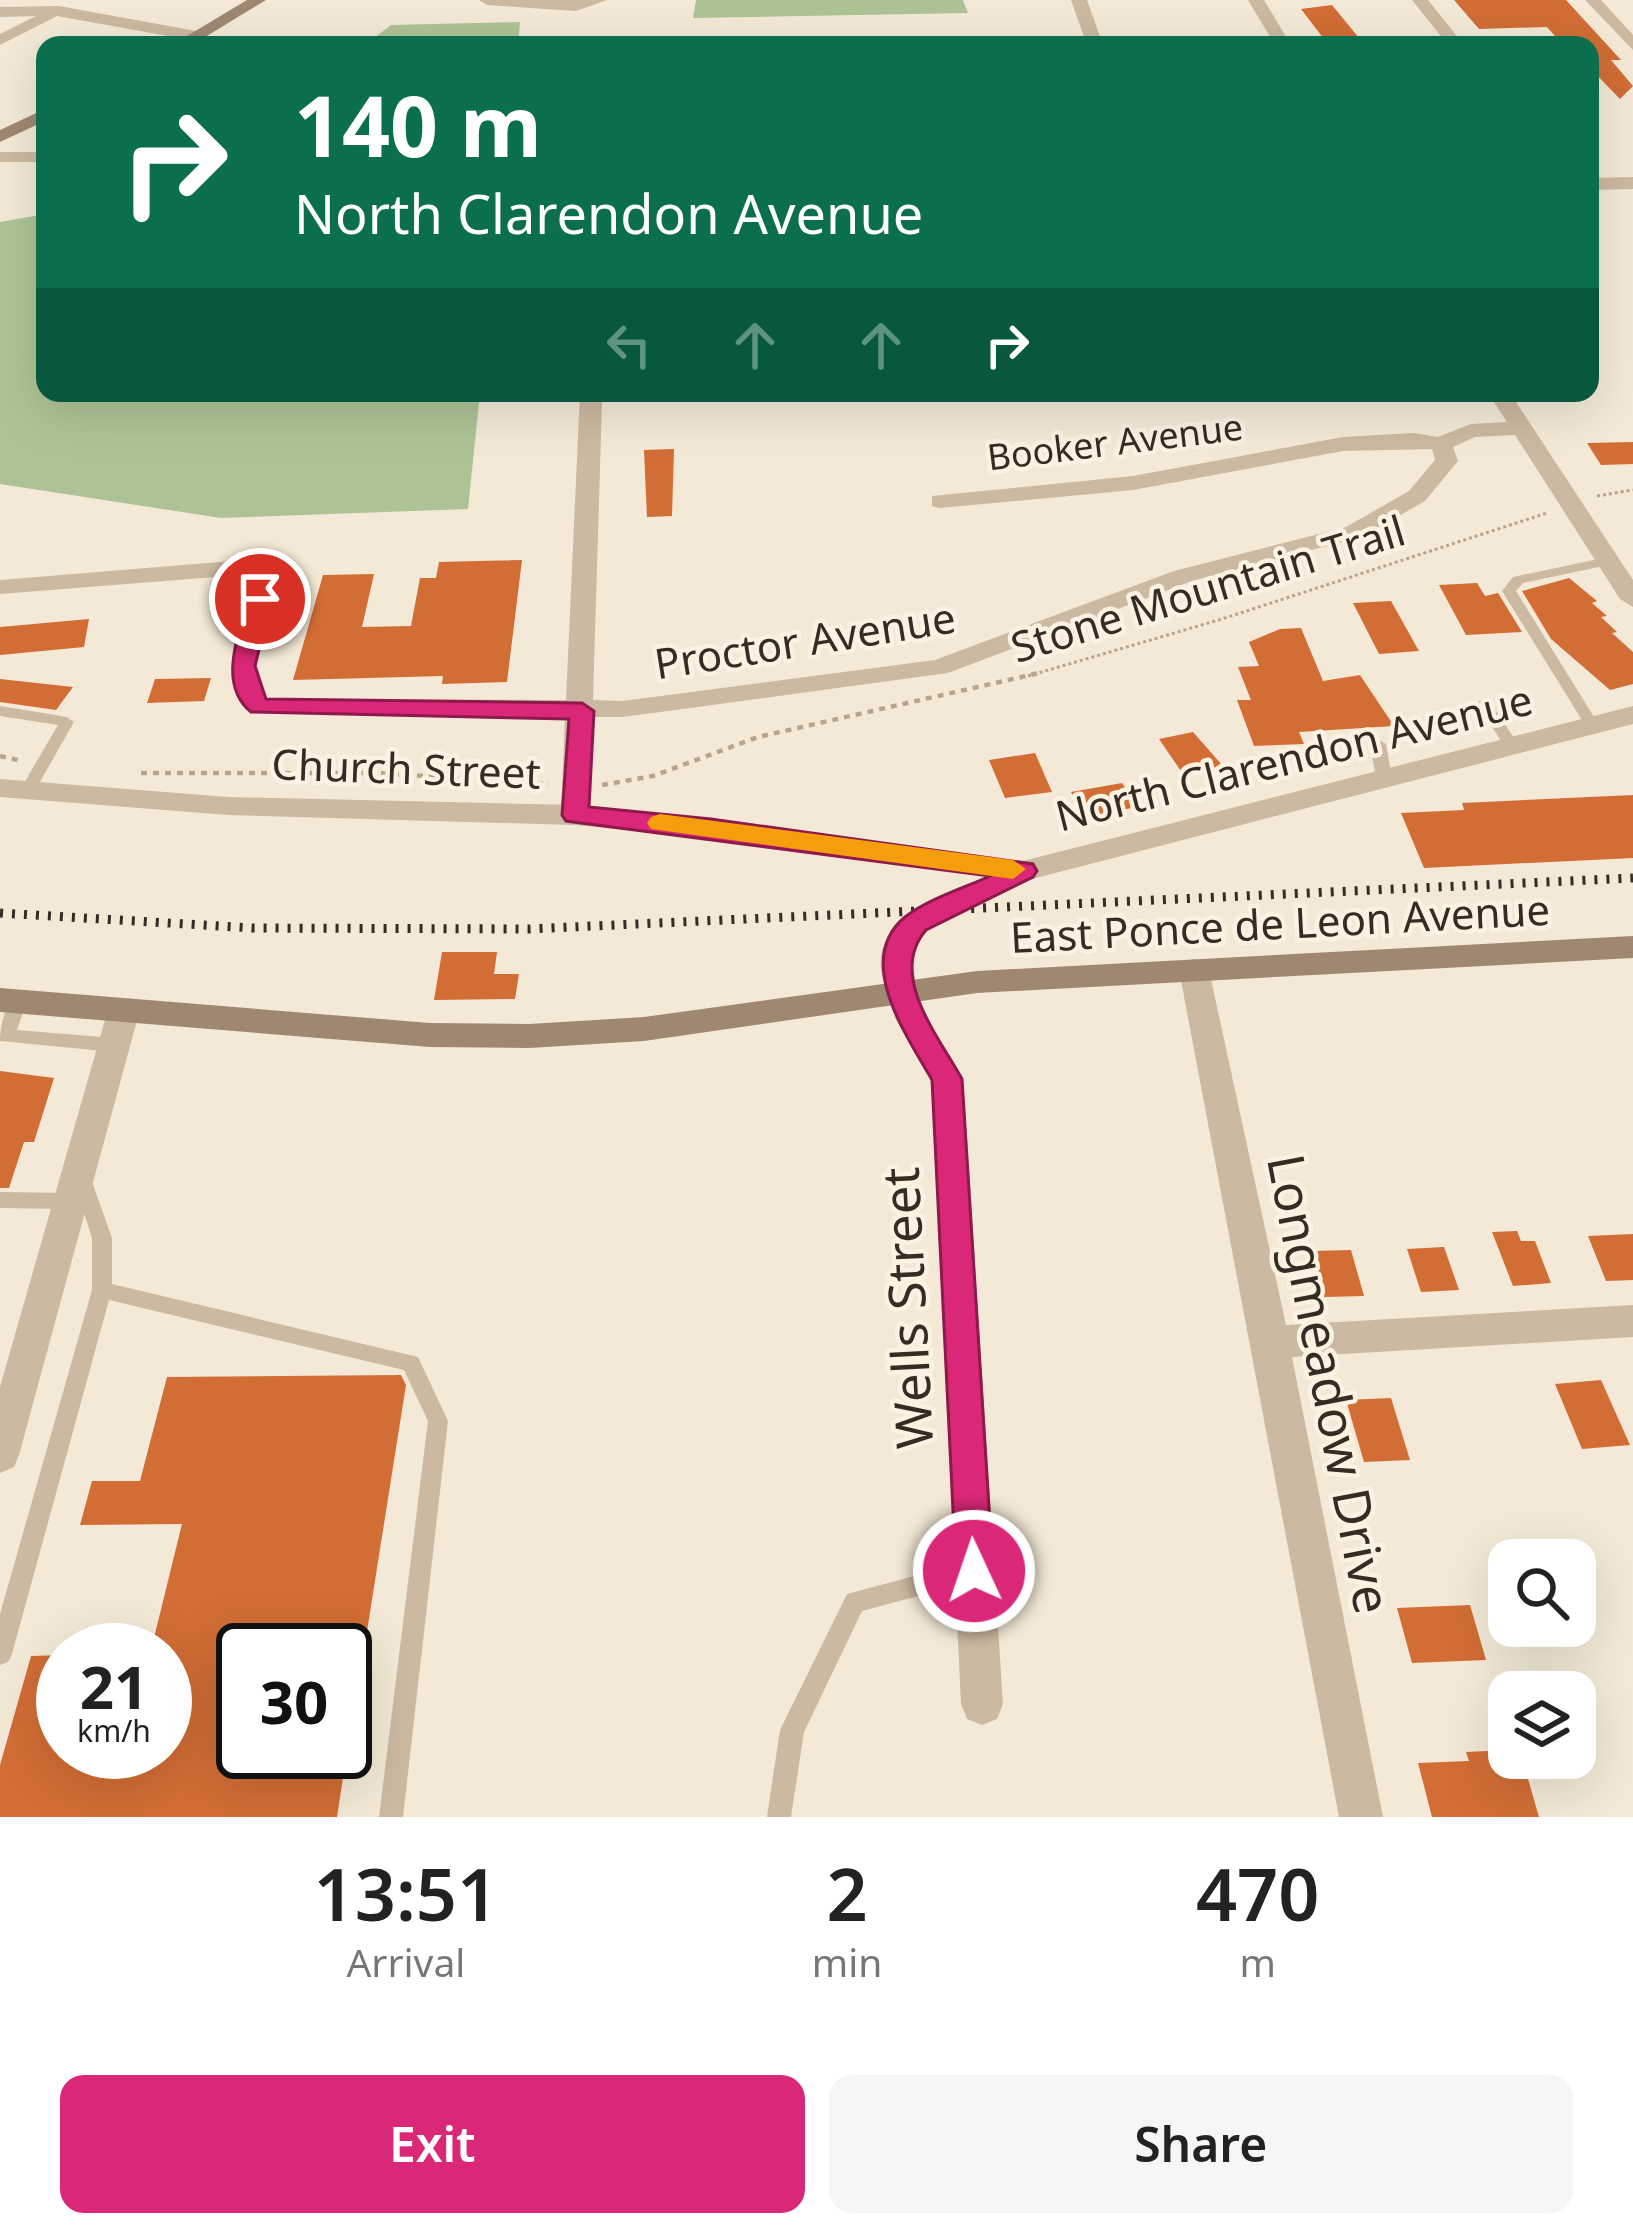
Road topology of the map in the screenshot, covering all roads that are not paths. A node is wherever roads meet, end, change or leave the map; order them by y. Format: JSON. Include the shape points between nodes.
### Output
{"nodes":[{"id":1,"x":81,"y":0,"type":"edge"},
{"id":2,"x":258,"y":0,"type":"edge"},
{"id":3,"x":487,"y":0,"type":"edge"},
{"id":4,"x":598,"y":0,"type":"edge"},
{"id":5,"x":1079,"y":0,"type":"edge"},
{"id":6,"x":1256,"y":0,"type":"edge"},
{"id":7,"x":1420,"y":0,"type":"edge"},
{"id":8,"x":1592,"y":0,"type":"edge"},
{"id":9,"x":58,"y":11,"type":"junction"},
{"id":10,"x":0,"y":12,"type":"edge"},
{"id":11,"x":166,"y":36,"type":"edge"},
{"id":12,"x":197,"y":36,"type":"edge"},
{"id":13,"x":1092,"y":36,"type":"edge"},
{"id":14,"x":1277,"y":36,"type":"edge"},
{"id":15,"x":1449,"y":36,"type":"edge"},
{"id":16,"x":0,"y":40,"type":"edge"},
{"id":17,"x":1633,"y":45,"type":"edge"},
{"id":18,"x":36,"y":119,"type":"edge"},
{"id":19,"x":0,"y":137,"type":"edge"},
{"id":20,"x":0,"y":157,"type":"edge"},
{"id":21,"x":36,"y":157,"type":"edge"},
{"id":22,"x":1633,"y":183,"type":"edge"},
{"id":23,"x":1599,"y":184,"type":"edge"},
{"id":24,"x":591,"y":402,"type":"edge"},
{"id":25,"x":1505,"y":402,"type":"edge"},
{"id":26,"x":1521,"y":428,"type":"junction"},
{"id":27,"x":1442,"y":443,"type":"junction"},
{"id":28,"x":940,"y":501,"type":"dead end"},
{"id":29,"x":1608,"y":561,"type":"junction"},
{"id":30,"x":0,"y":587,"type":"edge"},
{"id":31,"x":1633,"y":599,"type":"edge"},
{"id":32,"x":1484,"y":703,"type":"dead end"},
{"id":33,"x":0,"y":711,"type":"edge"},
{"id":34,"x":582,"y":711,"type":"junction"},
{"id":35,"x":1633,"y":715,"type":"edge"},
{"id":36,"x":1592,"y":725,"type":"junction"},
{"id":37,"x":1378,"y":743,"type":"dead end"},
{"id":38,"x":1511,"y":746,"type":"junction"},
{"id":39,"x":1384,"y":778,"type":"junction"},
{"id":40,"x":20,"y":781,"type":"edge"},
{"id":41,"x":575,"y":815,"type":"junction"},
{"id":42,"x":1023,"y":871,"type":"junction"},
{"id":43,"x":1633,"y":947,"type":"edge"},
{"id":44,"x":1194,"y":970,"type":"junction"},
{"id":45,"x":902,"y":990,"type":"junction"},
{"id":46,"x":9,"y":1000,"type":"edge"},
{"id":47,"x":119,"y":1029,"type":"junction"},
{"id":48,"x":74,"y":1185,"type":"junction"},
{"id":49,"x":0,"y":1200,"type":"edge"},
{"id":50,"x":102,"y":1290,"type":"junction"},
{"id":51,"x":1633,"y":1321,"type":"edge"},
{"id":52,"x":1271,"y":1342,"type":"junction"},
{"id":53,"x":0,"y":1455,"type":"edge"},
{"id":54,"x":974,"y":1571,"type":"junction"},
{"id":55,"x":0,"y":1654,"type":"edge"},
{"id":56,"x":982,"y":1704,"type":"dead end"},
{"id":57,"x":391,"y":1817,"type":"edge"},
{"id":58,"x":779,"y":1817,"type":"edge"},
{"id":59,"x":1360,"y":1817,"type":"edge"}],
"edges":[{"from":1,"to":9,"type":"street"},
{"from":2,"to":12,"type":"main road"},
{"from":3,"to":4,"type":"street"},
{"from":5,"to":13,"type":"street"},
{"from":6,"to":14,"type":"street"},
{"from":7,"to":15,"type":"street"},
{"from":8,"to":17,"type":"street"},
{"from":9,"to":10,"type":"street"},
{"from":9,"to":11,"type":"street"},
{"from":9,"to":16,"type":"street"},
{"from":18,"to":19,"type":"main road"},
{"from":20,"to":21,"type":"street"},
{"from":22,"to":23,"type":"street"},
{"from":24,"to":34,"type":"street"},
{"from":25,"to":26,"type":"street"},
{"from":26,"to":27,"type":"street","via":[[1471,431]]},
{"from":26,"to":29,"type":"street"},
{"from":27,"to":28,"type":"street","name":"Booker Avenue","via":[[1335,447],[1159,480]]},
{"from":27,"to":34,"type":"street","name":"Proctor Avenue","via":[[1447,461],[1418,496],[1354,532],[1183,576],[939,667]]},
{"from":29,"to":31,"type":"street"},
{"from":29,"to":36,"type":"lane","via":[[1518,580],[1509,591]]},
{"from":30,"to":34,"type":"street","name":"Proctor Avenue","via":[[267,566],[244,666],[249,698],[260,706]]},
{"from":32,"to":38,"type":"lane"},
{"from":33,"to":40,"type":"lane","via":[[67,722]]},
{"from":34,"to":41,"type":"street"},
{"from":35,"to":36,"type":"street","name":"North Clarendon Avenue"},
{"from":36,"to":38,"type":"street","name":"North Clarendon Avenue"},
{"from":37,"to":39,"type":"lane"},
{"from":38,"to":39,"type":"street","name":"North Clarendon Avenue"},
{"from":39,"to":42,"type":"street","name":"North Clarendon Avenue"},
{"from":40,"to":41,"type":"street","name":"Church Street","via":[[228,806]]},
{"from":41,"to":42,"type":"street","name":"Church Street"},
{"from":42,"to":45,"type":"street","name":"North Clarendon Avenue","via":[[916,923],[900,942]]},
{"from":43,"to":44,"type":"main road","name":"East Ponce de Leon Avenue"},
{"from":44,"to":45,"type":"main road","name":"East Ponce de Leon Avenue"},
{"from":44,"to":52,"type":"street","name":"Longmeadow Drive"},
{"from":45,"to":47,"type":"main road","name":"East Ponce de Leon Avenue","via":[[644,1029],[529,1036]]},
{"from":45,"to":54,"type":"street","name":"Wells Street","via":[[947,1079]]},
{"from":46,"to":47,"type":"main road","name":"East Ponce de Leon Avenue"},
{"from":47,"to":48,"type":"street"},
{"from":48,"to":49,"type":"lane"},
{"from":48,"to":50,"type":"lane","via":[[102,1238]]},
{"from":48,"to":53,"type":"street"},
{"from":50,"to":55,"type":"lane"},
{"from":50,"to":57,"type":"lane","via":[[411,1363],[438,1421]]},
{"from":51,"to":52,"type":"street"},
{"from":52,"to":59,"type":"street","name":"Longmeadow Drive"},
{"from":54,"to":56,"type":"street","name":"Wells Street"},
{"from":54,"to":58,"type":"lane","via":[[855,1602],[792,1730]]}]}
